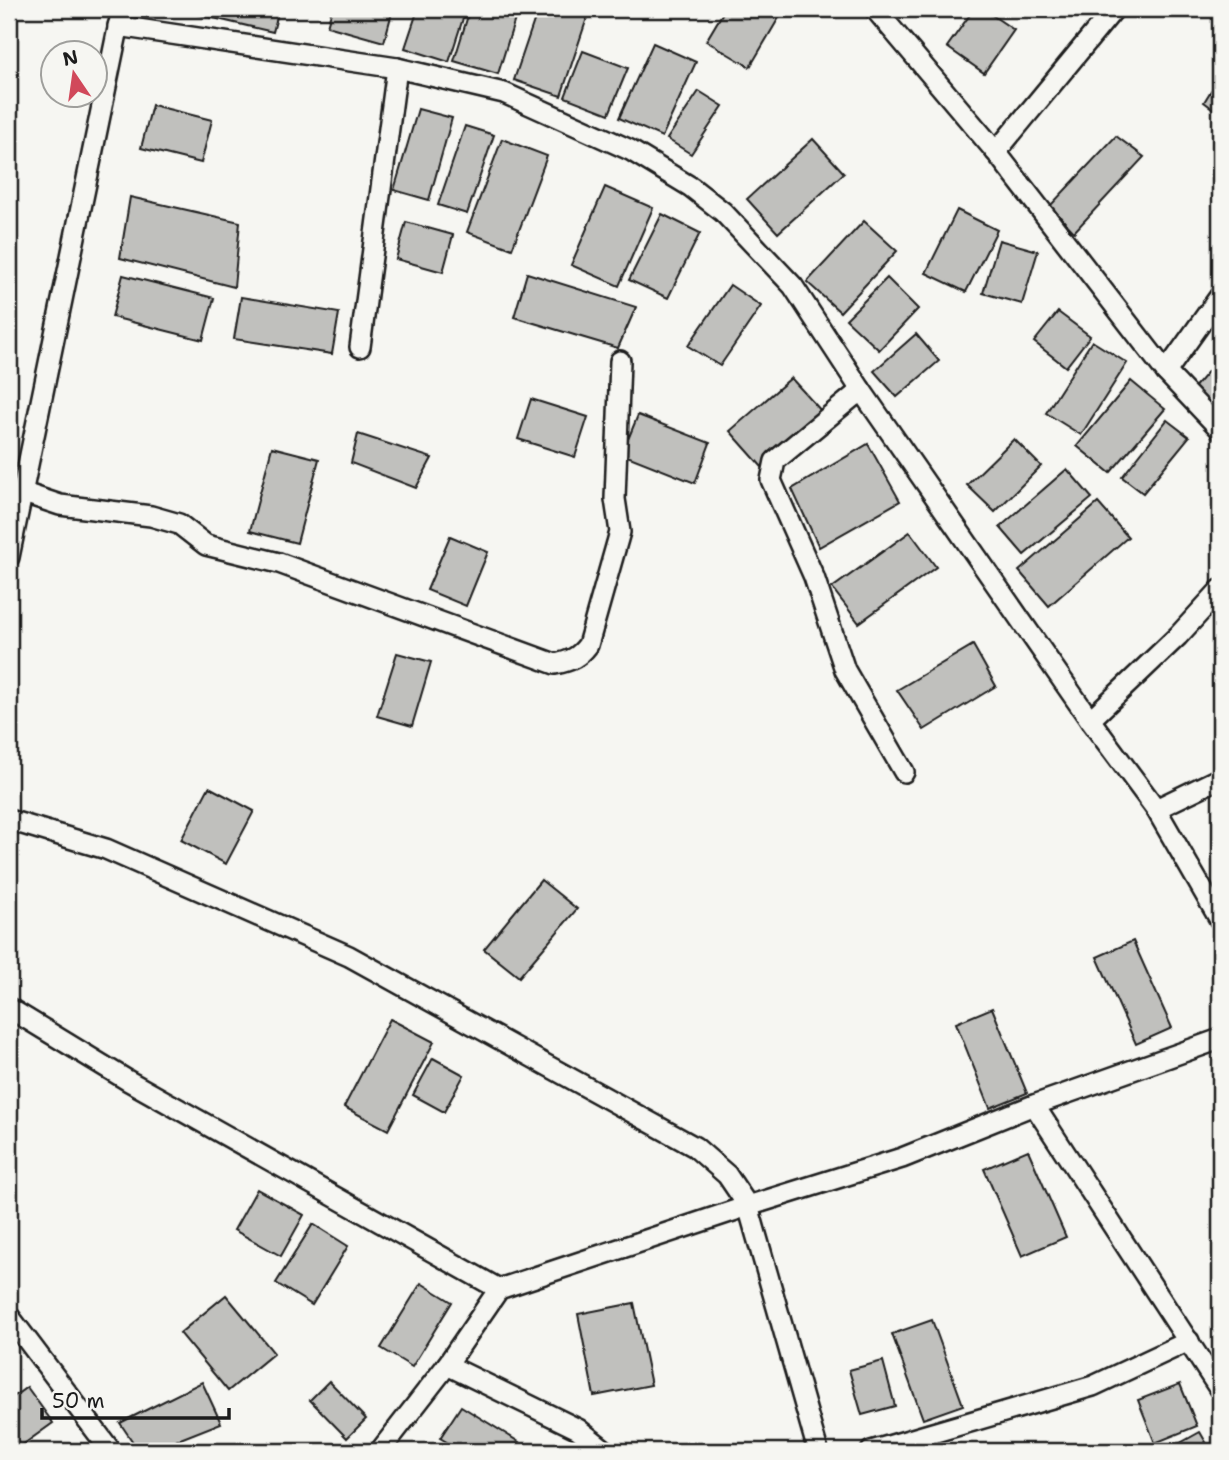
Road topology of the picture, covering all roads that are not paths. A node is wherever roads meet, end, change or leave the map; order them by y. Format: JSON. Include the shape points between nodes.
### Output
{"nodes":[{"id":1,"x":875,"y":9,"type":"edge"},
{"id":2,"x":1114,"y":9,"type":"edge"},
{"id":3,"x":120,"y":17,"type":"edge"},
{"id":4,"x":397,"y":68,"type":"junction"},
{"id":5,"x":996,"y":152,"type":"junction"},
{"id":6,"x":1220,"y":296,"type":"edge"},
{"id":7,"x":360,"y":347,"type":"dead end"},
{"id":8,"x":620,"y":361,"type":"dead end"},
{"id":9,"x":1166,"y":372,"type":"junction"},
{"id":10,"x":861,"y":390,"type":"junction"},
{"id":11,"x":1220,"y":429,"type":"edge"},
{"id":12,"x":21,"y":492,"type":"junction"},
{"id":13,"x":9,"y":557,"type":"edge"},
{"id":14,"x":1220,"y":590,"type":"edge"},
{"id":15,"x":1090,"y":720,"type":"junction"},
{"id":16,"x":904,"y":772,"type":"dead end"},
{"id":17,"x":1220,"y":778,"type":"edge"},
{"id":18,"x":1156,"y":809,"type":"junction"},
{"id":19,"x":9,"y":820,"type":"edge"},
{"id":20,"x":1220,"y":920,"type":"edge"},
{"id":21,"x":9,"y":1008,"type":"edge"},
{"id":22,"x":1220,"y":1039,"type":"edge"},
{"id":23,"x":1034,"y":1105,"type":"junction"},
{"id":24,"x":748,"y":1206,"type":"junction"},
{"id":25,"x":499,"y":1289,"type":"junction"},
{"id":26,"x":9,"y":1316,"type":"edge"},
{"id":27,"x":1189,"y":1341,"type":"junction"},
{"id":28,"x":447,"y":1365,"type":"junction"},
{"id":29,"x":1220,"y":1390,"type":"edge"},
{"id":30,"x":111,"y":1451,"type":"edge"},
{"id":31,"x":380,"y":1451,"type":"edge"},
{"id":32,"x":606,"y":1451,"type":"edge"},
{"id":33,"x":818,"y":1451,"type":"edge"},
{"id":34,"x":871,"y":1451,"type":"edge"}],
"edges":[{"from":1,"to":5,"type":"street"},
{"from":2,"to":5,"type":"street"},
{"from":3,"to":4,"type":"street"},
{"from":3,"to":12,"type":"street"},
{"from":4,"to":7,"type":"street"},
{"from":4,"to":10,"type":"street","via":[[504,93],[630,150],[691,187],[723,212],[793,286]]},
{"from":5,"to":9,"type":"street"},
{"from":6,"to":9,"type":"street"},
{"from":8,"to":12,"type":"street","via":[[615,499],[620,532],[588,645],[570,662],[555,664],[279,563],[206,545],[179,524],[60,505]]},
{"from":9,"to":11,"type":"street"},
{"from":10,"to":15,"type":"street"},
{"from":10,"to":16,"type":"street","via":[[775,461],[771,481],[814,577],[845,670]]},
{"from":12,"to":13,"type":"street"},
{"from":14,"to":15,"type":"street","via":[[1194,621]]},
{"from":15,"to":18,"type":"street"},
{"from":17,"to":18,"type":"street"},
{"from":18,"to":20,"type":"street"},
{"from":19,"to":24,"type":"street","via":[[106,849],[349,956],[695,1147],[727,1175]]},
{"from":21,"to":25,"type":"street","via":[[127,1080]]},
{"from":22,"to":23,"type":"street"},
{"from":23,"to":24,"type":"street","via":[[902,1158]]},
{"from":23,"to":27,"type":"street"},
{"from":24,"to":25,"type":"street"},
{"from":24,"to":33,"type":"street"},
{"from":25,"to":28,"type":"street"},
{"from":26,"to":30,"type":"street"},
{"from":27,"to":29,"type":"street"},
{"from":27,"to":34,"type":"street","via":[[1093,1386]]},
{"from":28,"to":31,"type":"street"},
{"from":28,"to":32,"type":"street","via":[[578,1429]]}]}
